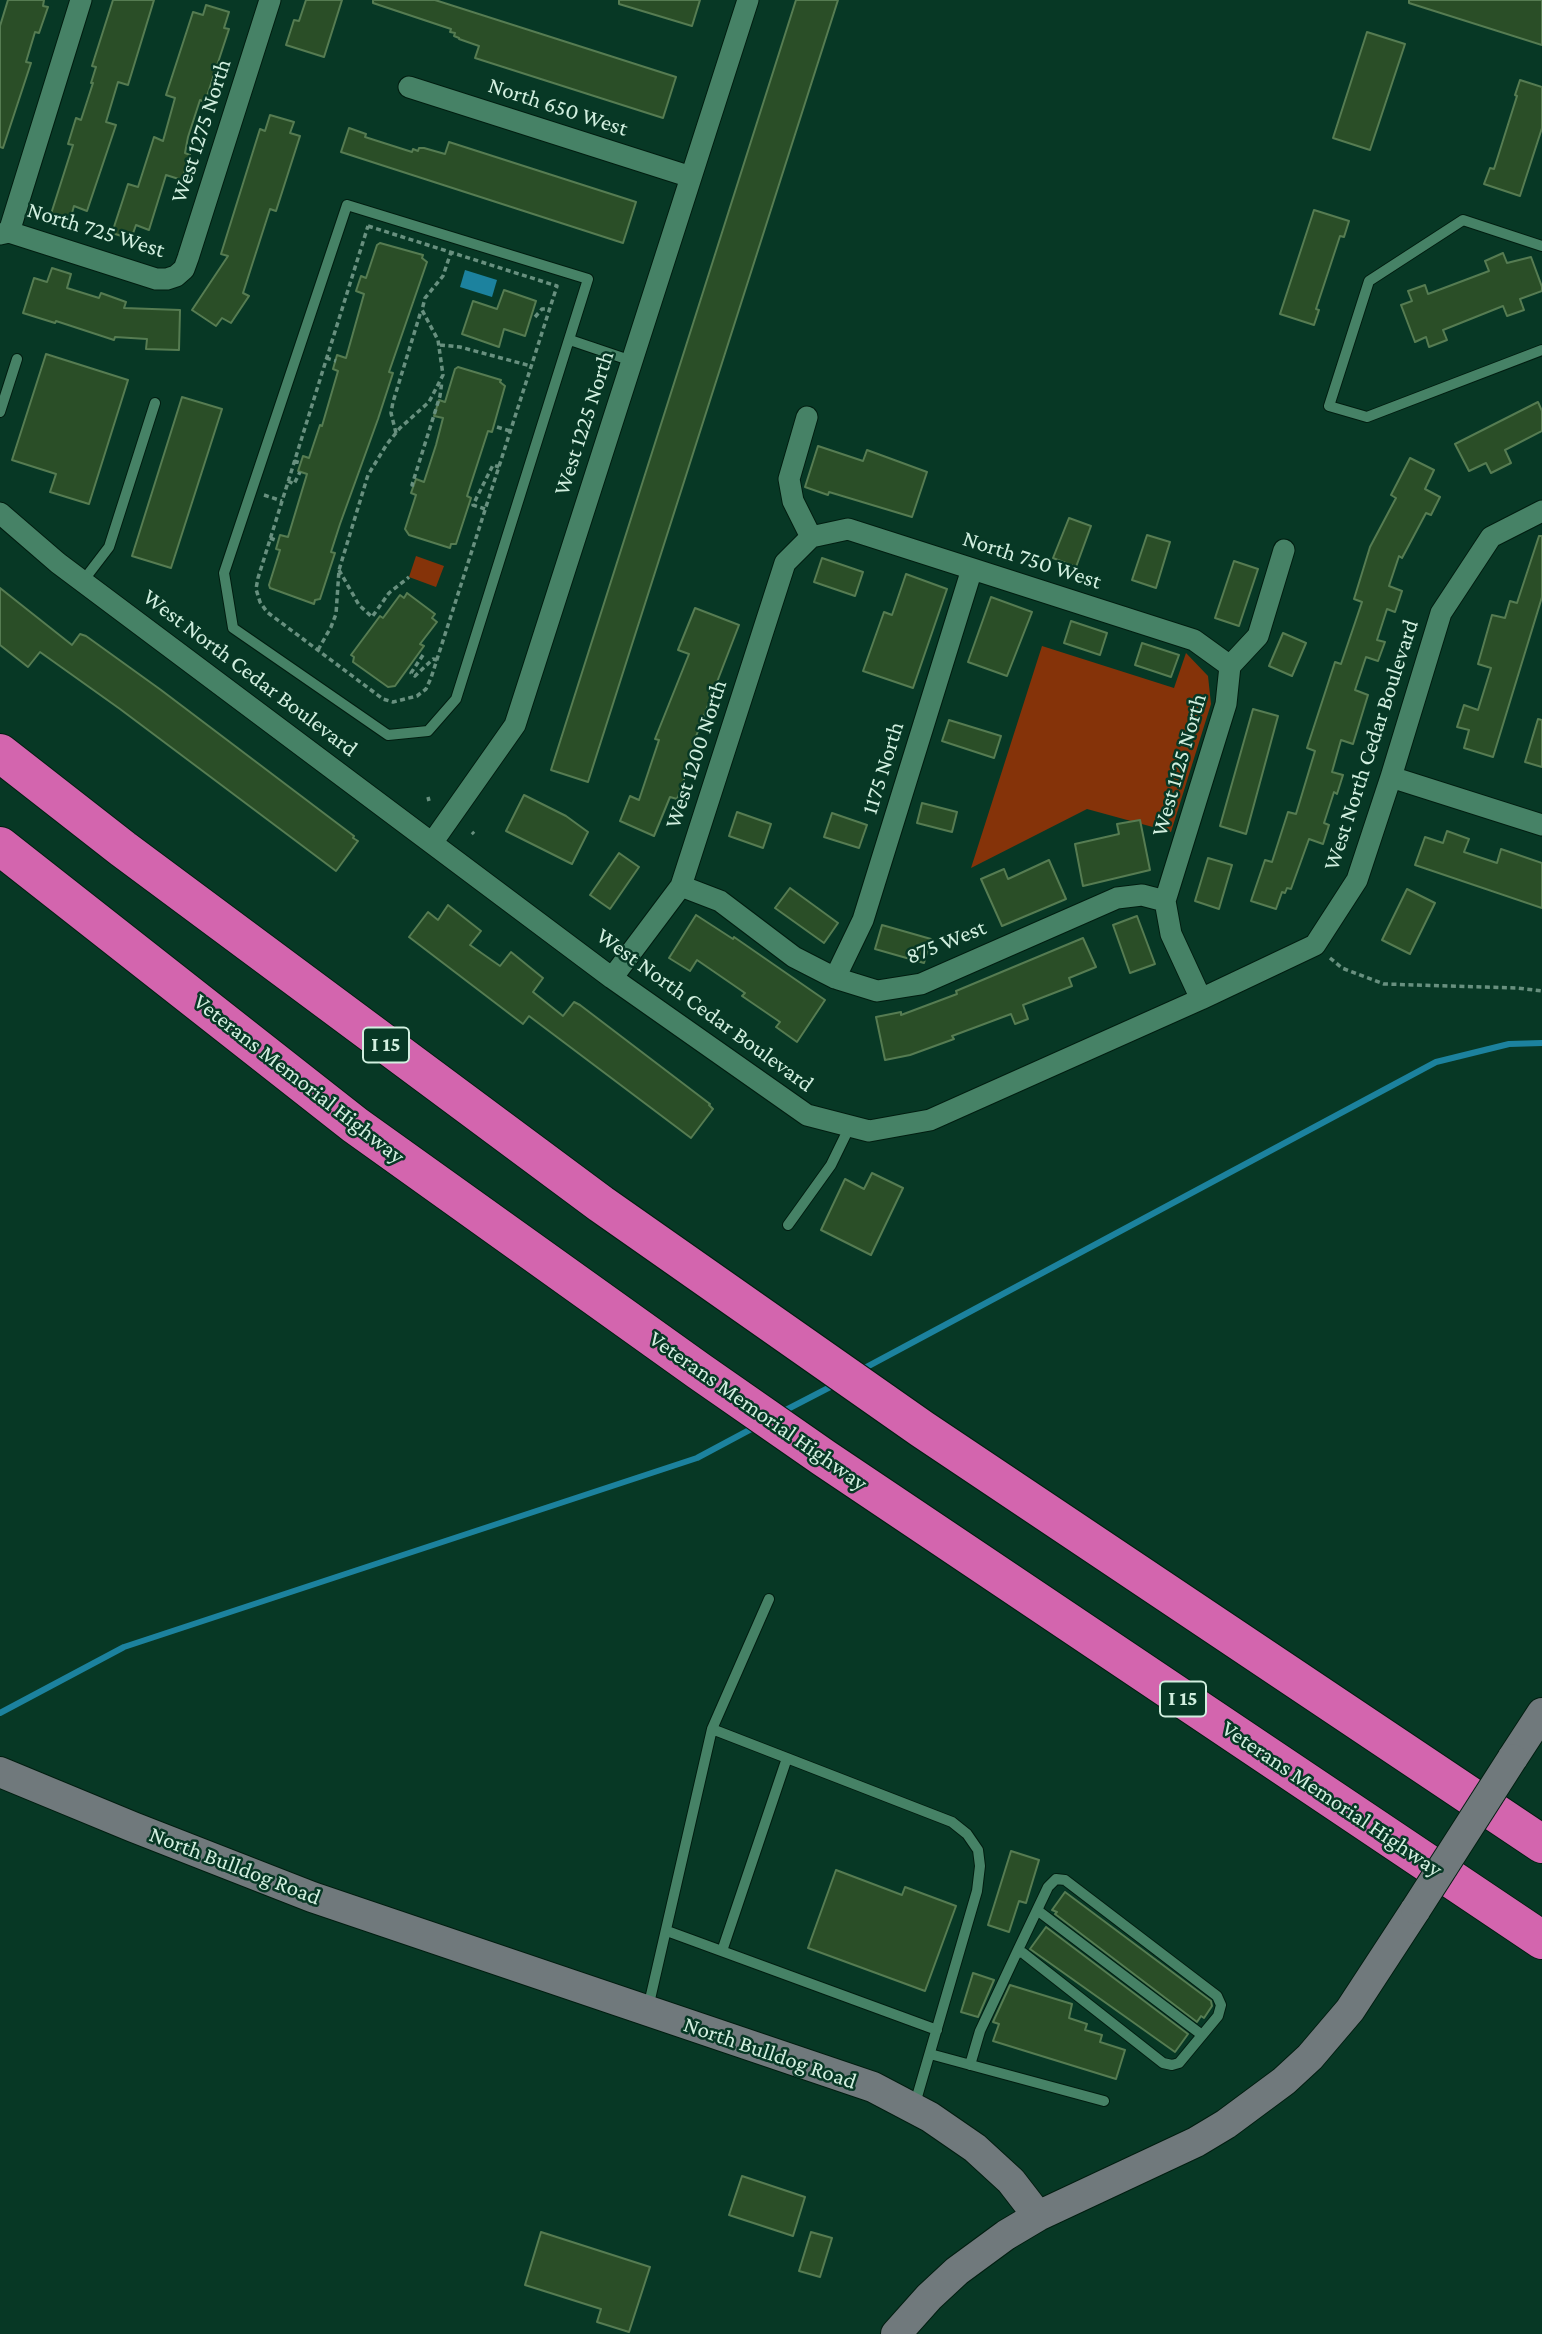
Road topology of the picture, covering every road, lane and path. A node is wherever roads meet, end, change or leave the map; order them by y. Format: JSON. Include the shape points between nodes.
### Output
{"nodes":[{"id":1,"x":81,"y":0,"type":"edge"},
{"id":2,"x":270,"y":0,"type":"edge"},
{"id":3,"x":748,"y":0,"type":"edge"},
{"id":4,"x":409,"y":87,"type":"dead end"},
{"id":5,"x":691,"y":177,"type":"junction"},
{"id":6,"x":4,"y":233,"type":"edge"},
{"id":7,"x":1542,"y":246,"type":"edge"},
{"id":8,"x":451,"y":252,"type":"junction"},
{"id":9,"x":176,"y":276,"type":"joint"},
{"id":10,"x":351,"y":281,"type":"junction"},
{"id":11,"x":358,"y":283,"type":"dead end"},
{"id":12,"x":421,"y":305,"type":"junction"},
{"id":13,"x":549,"y":309,"type":"junction"},
{"id":14,"x":535,"y":317,"type":"dead end"},
{"id":15,"x":570,"y":340,"type":"junction"},
{"id":16,"x":440,"y":345,"type":"junction"},
{"id":17,"x":1542,"y":350,"type":"edge"},
{"id":18,"x":326,"y":358,"type":"junction"},
{"id":19,"x":17,"y":359,"type":"dead end"},
{"id":20,"x":336,"y":361,"type":"dead end"},
{"id":21,"x":632,"y":361,"type":"junction"},
{"id":22,"x":531,"y":366,"type":"junction"},
{"id":23,"x":443,"y":375,"type":"junction"},
{"id":24,"x":155,"y":403,"type":"dead end"},
{"id":25,"x":0,"y":412,"type":"edge"},
{"id":26,"x":807,"y":417,"type":"dead end"},
{"id":27,"x":497,"y":427,"type":"dead end"},
{"id":28,"x":510,"y":431,"type":"junction"},
{"id":29,"x":396,"y":433,"type":"junction"},
{"id":30,"x":294,"y":461,"type":"junction"},
{"id":31,"x":301,"y":463,"type":"dead end"},
{"id":32,"x":499,"y":467,"type":"junction"},
{"id":33,"x":300,"y":472,"type":"dead end"},
{"id":34,"x":288,"y":481,"type":"junction"},
{"id":35,"x":414,"y":485,"type":"dead end"},
{"id":36,"x":485,"y":509,"type":"junction"},
{"id":37,"x":1542,"y":511,"type":"edge"},
{"id":38,"x":0,"y":513,"type":"edge"},
{"id":39,"x":811,"y":537,"type":"junction"},
{"id":40,"x":270,"y":538,"type":"junction"},
{"id":41,"x":278,"y":541,"type":"dead end"},
{"id":42,"x":1284,"y":550,"type":"dead end"},
{"id":43,"x":972,"y":569,"type":"junction"},
{"id":44,"x":339,"y":570,"type":"junction"},
{"id":45,"x":409,"y":578,"type":"dead end"},
{"id":46,"x":83,"y":581,"type":"junction"},
{"id":47,"x":318,"y":650,"type":"junction"},
{"id":48,"x":435,"y":660,"type":"junction"},
{"id":49,"x":1230,"y":666,"type":"junction"},
{"id":50,"x":0,"y":753,"type":"edge"},
{"id":51,"x":1391,"y":777,"type":"junction"},
{"id":52,"x":1542,"y":825,"type":"edge"},
{"id":53,"x":432,"y":843,"type":"junction"},
{"id":54,"x":0,"y":846,"type":"edge"},
{"id":55,"x":681,"y":886,"type":"junction"},
{"id":56,"x":1165,"y":901,"type":"junction"},
{"id":57,"x":1315,"y":945,"type":"junction"},
{"id":58,"x":612,"y":978,"type":"junction"},
{"id":59,"x":835,"y":978,"type":"junction"},
{"id":60,"x":1542,"y":991,"type":"edge"},
{"id":61,"x":1201,"y":999,"type":"junction"},
{"id":62,"x":850,"y":1126,"type":"junction"},
{"id":63,"x":788,"y":1225,"type":"dead end"},
{"id":64,"x":769,"y":1599,"type":"dead end"},
{"id":65,"x":1542,"y":1713,"type":"edge"},
{"id":66,"x":712,"y":1729,"type":"junction"},
{"id":67,"x":787,"y":1758,"type":"junction"},
{"id":68,"x":0,"y":1772,"type":"edge"},
{"id":69,"x":1542,"y":1844,"type":"edge"},
{"id":70,"x":1037,"y":1910,"type":"junction"},
{"id":71,"x":667,"y":1931,"type":"junction"},
{"id":72,"x":1542,"y":1940,"type":"edge"},
{"id":73,"x":723,"y":1951,"type":"junction"},
{"id":74,"x":1017,"y":1952,"type":"junction"},
{"id":75,"x":647,"y":2011,"type":"junction"},
{"id":76,"x":937,"y":2030,"type":"junction"},
{"id":77,"x":1202,"y":2035,"type":"junction"},
{"id":78,"x":930,"y":2054,"type":"junction"},
{"id":79,"x":970,"y":2065,"type":"junction"},
{"id":80,"x":1104,"y":2101,"type":"dead end"},
{"id":81,"x":914,"y":2108,"type":"junction"},
{"id":82,"x":1038,"y":2216,"type":"junction"},
{"id":83,"x":896,"y":2334,"type":"edge"}],
"edges":[{"from":1,"to":6,"type":"street"},
{"from":2,"to":9,"type":"street","name":"West 1275 North","via":[[188,258]]},
{"from":3,"to":5,"type":"street","name":"West 1225 North"},
{"from":4,"to":5,"type":"street","name":"North 650 West"},
{"from":5,"to":21,"type":"street","name":"West 1225 North"},
{"from":6,"to":9,"type":"street","name":"North 725 West","via":[[156,279]]},
{"from":7,"to":17,"type":"lane","via":[[1463,220],[1370,281],[1329,406],[1367,417]]},
{"from":8,"to":10,"type":"path","via":[[368,226]]},
{"from":8,"to":12,"type":"path","via":[[443,276]]},
{"from":8,"to":13,"type":"path","via":[[556,286]]},
{"from":10,"to":11,"type":"path"},
{"from":10,"to":18,"type":"path"},
{"from":12,"to":16,"type":"path"},
{"from":12,"to":29,"type":"path","via":[[397,381],[391,413]]},
{"from":13,"to":14,"type":"path"},
{"from":13,"to":22,"type":"path"},
{"from":15,"to":15,"type":"lane","via":[[588,279],[346,205],[224,573],[233,628],[388,735],[428,731],[456,699]]},
{"from":15,"to":21,"type":"lane"},
{"from":16,"to":22,"type":"path"},
{"from":16,"to":23,"type":"path"},
{"from":18,"to":20,"type":"path"},
{"from":18,"to":30,"type":"path"},
{"from":19,"to":25,"type":"lane"},
{"from":21,"to":53,"type":"street","name":"West 1225 North","via":[[515,725]]},
{"from":22,"to":28,"type":"path"},
{"from":23,"to":29,"type":"path","via":[[429,402]]},
{"from":23,"to":35,"type":"path"},
{"from":24,"to":46,"type":"lane","via":[[108,547]]},
{"from":26,"to":39,"type":"street","via":[[789,479],[793,501]]},
{"from":27,"to":28,"type":"path"},
{"from":28,"to":32,"type":"path"},
{"from":29,"to":44,"type":"path","via":[[363,483]]},
{"from":30,"to":31,"type":"path"},
{"from":30,"to":34,"type":"path"},
{"from":32,"to":36,"type":"path"},
{"from":32,"to":36,"type":"path","via":[[494,465],[473,505]]},
{"from":33,"to":34,"type":"path","via":[[294,484]]},
{"from":34,"to":40,"type":"path"},
{"from":36,"to":48,"type":"path"},
{"from":37,"to":51,"type":"street","name":"West North Cedar Boulevard","via":[[1490,537],[1441,612]]},
{"from":38,"to":46,"type":"street","name":"West North Cedar Boulevard"},
{"from":39,"to":43,"type":"street","name":"North 750 West","via":[[848,529]]},
{"from":39,"to":55,"type":"street","name":"West 1200 North","via":[[785,563]]},
{"from":40,"to":41,"type":"path"},
{"from":40,"to":47,"type":"path","via":[[258,578],[260,602]]},
{"from":42,"to":49,"type":"street","via":[[1258,636]]},
{"from":43,"to":49,"type":"street","name":"North 750 West","via":[[1194,639]]},
{"from":43,"to":59,"type":"street","name":"1175 North","via":[[863,920]]},
{"from":44,"to":45,"type":"path","via":[[359,605],[373,617],[389,593]]},
{"from":44,"to":47,"type":"path","via":[[336,614]]},
{"from":46,"to":53,"type":"street","name":"West North Cedar Boulevard"},
{"from":47,"to":48,"type":"path","via":[[393,702],[426,689]]},
{"from":48,"to":48,"type":"path","via":[[415,676],[411,673],[423,656]]},
{"from":49,"to":56,"type":"street","name":"West 1125 North","via":[[1226,704]]},
{"from":50,"to":69,"type":"highway","number":"I 15","via":[[590,1196],[922,1429]]},
{"from":51,"to":52,"type":"street"},
{"from":51,"to":57,"type":"street","name":"West North Cedar Boulevard","via":[[1357,880]]},
{"from":53,"to":58,"type":"street","name":"West North Cedar Boulevard"},
{"from":54,"to":72,"type":"highway","name":"Veterans Memorial Highway","number":"I 15","via":[[355,1125],[699,1371]]},
{"from":55,"to":58,"type":"street","name":"West 1200 North"},
{"from":55,"to":59,"type":"street","name":"875 West","via":[[720,901],[794,957]]},
{"from":56,"to":59,"type":"street","name":"875 West","via":[[1142,895],[1117,898],[921,984],[877,991]]},
{"from":56,"to":61,"type":"street","name":"West 1125 North","via":[[1171,934]]},
{"from":57,"to":60,"type":"path","via":[[1342,968],[1384,984]]},
{"from":57,"to":61,"type":"street","name":"West North Cedar Boulevard"},
{"from":58,"to":62,"type":"street","name":"West North Cedar Boulevard","via":[[807,1115]]},
{"from":61,"to":62,"type":"street","name":"West North Cedar Boulevard","via":[[930,1121],[869,1131]]},
{"from":62,"to":63,"type":"lane","via":[[831,1165]]},
{"from":64,"to":66,"type":"lane"},
{"from":65,"to":82,"type":"street","bridge":true,"via":[[1350,2010],[1317,2049],[1246,2111],[1196,2142]]},
{"from":66,"to":67,"type":"lane"},
{"from":66,"to":71,"type":"lane"},
{"from":67,"to":73,"type":"lane"},
{"from":67,"to":76,"type":"lane","via":[[952,1822],[978,1850],[978,1891]]},
{"from":68,"to":75,"type":"street","name":"North Bulldog Road","via":[[313,1897]]},
{"from":70,"to":74,"type":"lane"},
{"from":70,"to":77,"type":"lane"},
{"from":70,"to":77,"type":"lane","via":[[1048,1887],[1056,1879],[1065,1880],[1217,1996],[1221,2005],[1218,2016]]},
{"from":71,"to":73,"type":"lane"},
{"from":71,"to":75,"type":"lane"},
{"from":73,"to":76,"type":"lane"},
{"from":74,"to":77,"type":"lane","via":[[1163,2063],[1179,2063]]},
{"from":74,"to":79,"type":"lane","via":[[980,2031]]},
{"from":75,"to":81,"type":"street","name":"North Bulldog Road","via":[[873,2087]]},
{"from":76,"to":78,"type":"lane"},
{"from":78,"to":79,"type":"lane"},
{"from":78,"to":81,"type":"lane"},
{"from":79,"to":80,"type":"lane"},
{"from":81,"to":82,"type":"street","name":"North Bulldog Road","via":[[995,2165]]},
{"from":82,"to":83,"type":"street","via":[[957,2272]]}]}
